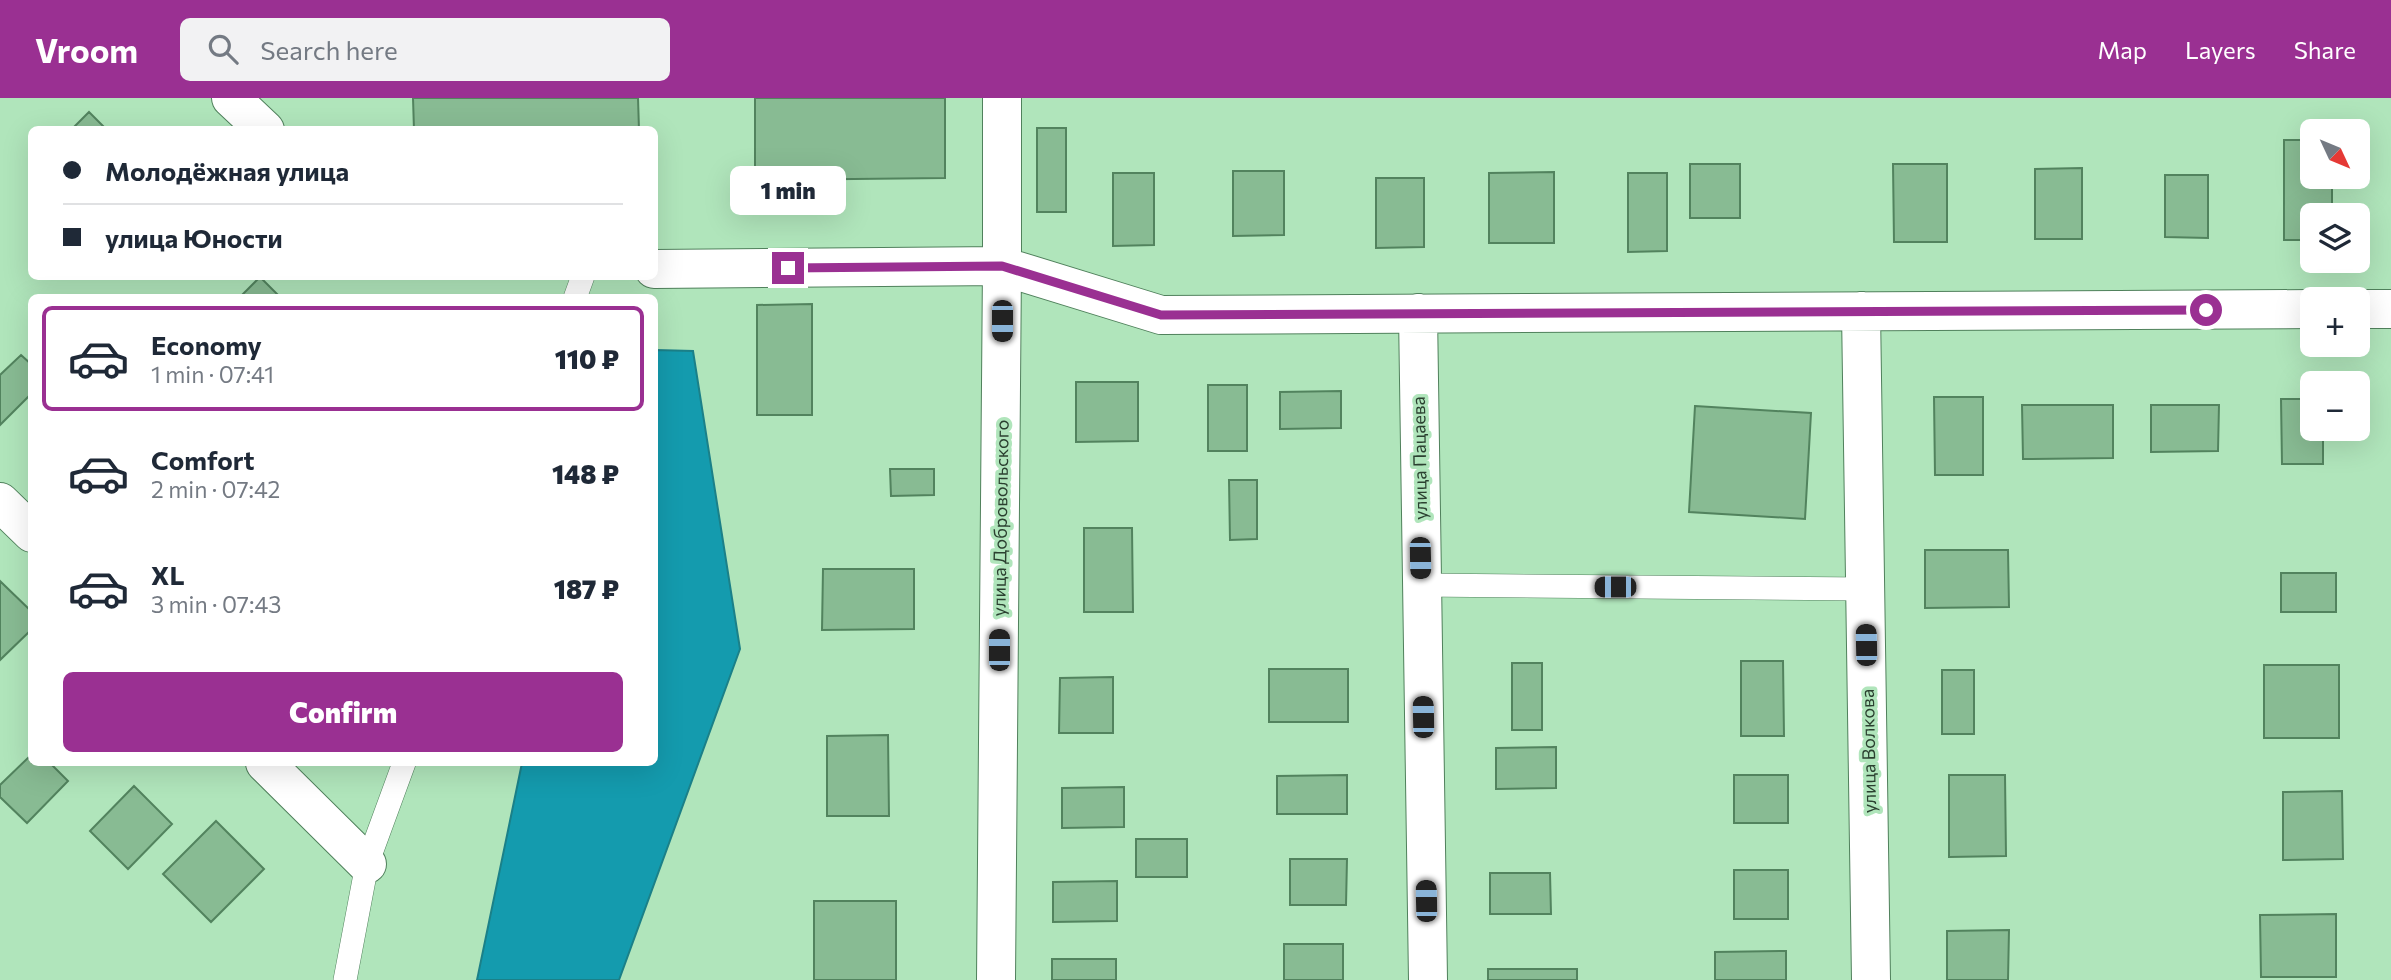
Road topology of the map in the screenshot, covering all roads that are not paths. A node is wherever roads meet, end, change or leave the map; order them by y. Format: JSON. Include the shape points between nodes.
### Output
{"nodes":[{"id":1,"x":231,"y":98,"type":"edge"},
{"id":2,"x":1002,"y":98,"type":"edge"},
{"id":3,"x":261,"y":126,"type":"edge"},
{"id":4,"x":1002,"y":266,"type":"junction"},
{"id":5,"x":658,"y":270,"type":"edge"},
{"id":6,"x":2300,"y":309,"type":"edge"},
{"id":7,"x":2370,"y":309,"type":"edge"},
{"id":8,"x":2391,"y":309,"type":"edge"},
{"id":9,"x":1861,"y":312,"type":"junction"},
{"id":10,"x":1418,"y":313,"type":"junction"},
{"id":11,"x":0,"y":502,"type":"edge"},
{"id":12,"x":28,"y":529,"type":"edge"},
{"id":13,"x":1420,"y":585,"type":"junction"},
{"id":14,"x":1865,"y":589,"type":"junction"},
{"id":15,"x":268,"y":766,"type":"edge"},
{"id":16,"x":403,"y":766,"type":"edge"},
{"id":17,"x":367,"y":864,"type":"junction"},
{"id":18,"x":345,"y":980,"type":"edge"},
{"id":19,"x":996,"y":980,"type":"edge"},
{"id":20,"x":1428,"y":980,"type":"edge"},
{"id":21,"x":1871,"y":980,"type":"edge"}],
"edges":[{"from":1,"to":3,"type":"street"},
{"from":2,"to":4,"type":"street","name":"улица Добровольского"},
{"from":4,"to":5,"type":"street"},
{"from":4,"to":10,"type":"street","via":[[1161,315]]},
{"from":4,"to":19,"type":"street","name":"улица Добровольского"},
{"from":6,"to":9,"type":"street"},
{"from":7,"to":8,"type":"street"},
{"from":9,"to":10,"type":"street"},
{"from":9,"to":14,"type":"street","name":"улица Волкова"},
{"from":10,"to":13,"type":"street","name":"улица Пацаева"},
{"from":11,"to":12,"type":"street"},
{"from":13,"to":14,"type":"lane"},
{"from":13,"to":20,"type":"street","name":"улица Пацаева"},
{"from":14,"to":21,"type":"street","name":"улица Волкова"},
{"from":15,"to":17,"type":"street"},
{"from":16,"to":17,"type":"lane"},
{"from":17,"to":18,"type":"lane"}]}
